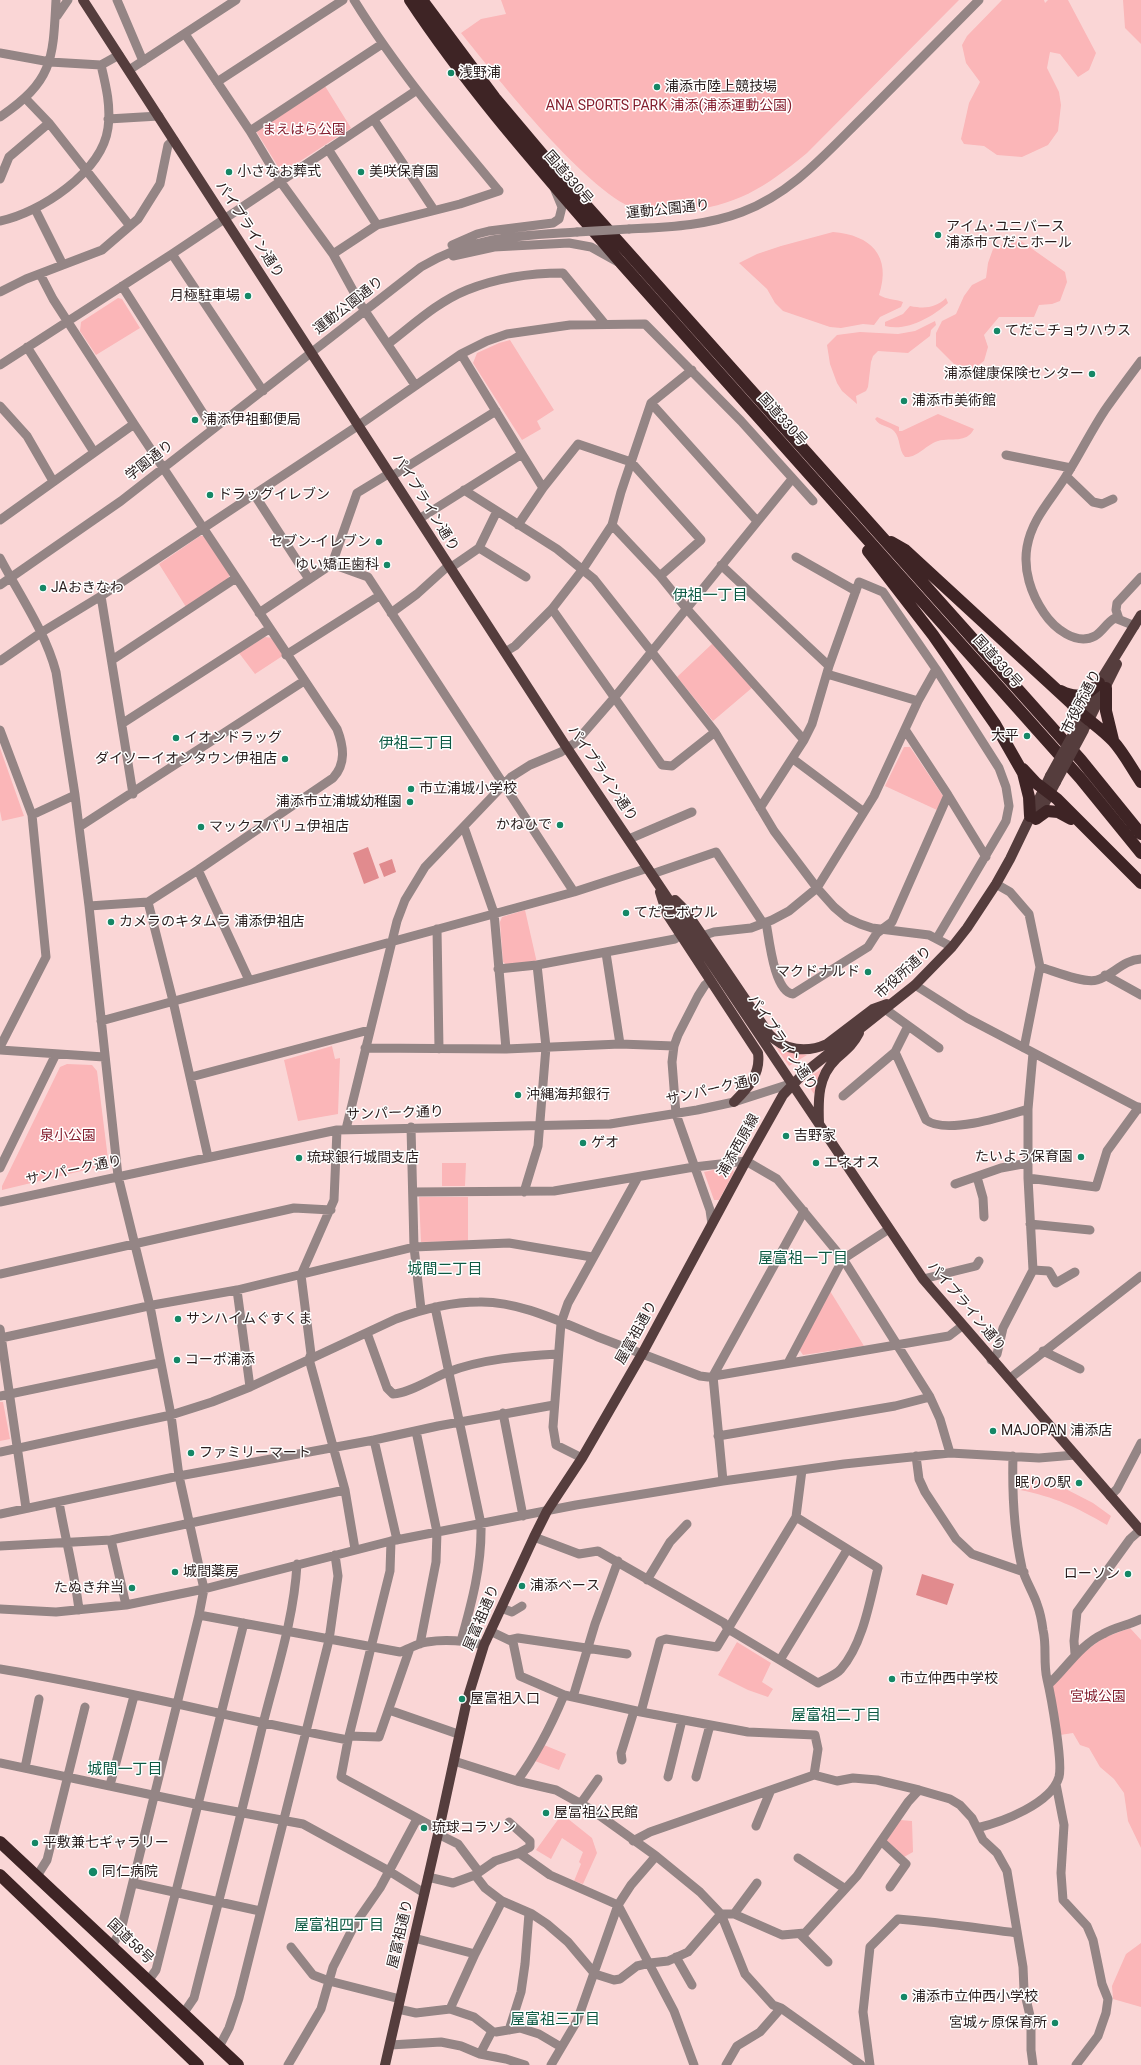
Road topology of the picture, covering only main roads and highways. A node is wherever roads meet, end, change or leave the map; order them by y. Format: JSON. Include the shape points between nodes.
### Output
{"nodes":[{"id":1,"x":83,"y":0,"type":"edge"},
{"id":2,"x":410,"y":0,"type":"edge"},
{"id":3,"x":424,"y":0,"type":"edge"},
{"id":4,"x":859,"y":529,"type":"junction"},
{"id":5,"x":881,"y":537,"type":"junction"},
{"id":6,"x":1141,"y":615,"type":"edge"},
{"id":7,"x":1103,"y":685,"type":"junction"},
{"id":8,"x":1053,"y":686,"type":"junction"},
{"id":9,"x":1083,"y":723,"type":"junction"},
{"id":10,"x":1115,"y":743,"type":"junction"},
{"id":11,"x":1018,"y":762,"type":"junction"},
{"id":12,"x":1141,"y":782,"type":"edge"},
{"id":13,"x":1050,"y":785,"type":"junction"},
{"id":14,"x":1033,"y":818,"type":"junction"},
{"id":15,"x":1082,"y":824,"type":"junction"},
{"id":16,"x":1141,"y":834,"type":"edge"},
{"id":17,"x":1141,"y":853,"type":"edge"},
{"id":18,"x":652,"y":874,"type":"junction"},
{"id":19,"x":1141,"y":884,"type":"edge"},
{"id":20,"x":894,"y":1002,"type":"junction"},
{"id":21,"x":861,"y":1030,"type":"junction"},
{"id":22,"x":793,"y":1083,"type":"junction"},
{"id":23,"x":734,"y":1102,"type":"road end"},
{"id":24,"x":819,"y":1124,"type":"junction"},
{"id":25,"x":712,"y":1224,"type":"joint"},
{"id":26,"x":1140,"y":1531,"type":"edge"},
{"id":27,"x":0,"y":1842,"type":"edge"},
{"id":28,"x":0,"y":1875,"type":"edge"},
{"id":29,"x":198,"y":2065,"type":"edge"},
{"id":30,"x":238,"y":2065,"type":"edge"},
{"id":31,"x":385,"y":2065,"type":"edge"}],
"edges":[{"from":1,"to":18,"type":"main road","name":"パイプライン通り","via":[[449,567]]},
{"from":2,"to":4,"type":"highway","name":"国道330号","via":[[494,114],[554,185]]},
{"from":3,"to":5,"type":"highway","name":"国道330号","via":[[495,98]]},
{"from":4,"to":11,"type":"highway","via":[[866,548],[933,635],[995,724]]},
{"from":4,"to":17,"type":"highway","name":"国道330号","via":[[1080,778]]},
{"from":5,"to":8,"type":"highway","via":[[905,550]]},
{"from":5,"to":16,"type":"highway","name":"国道330号","via":[[1081,760]]},
{"from":6,"to":7,"type":"main road","name":"市役所通り"},
{"from":7,"to":8,"type":"highway","via":[[1088,694],[1076,696]]},
{"from":7,"to":9,"type":"main road","name":"市役所通り"},
{"from":7,"to":10,"type":"highway","via":[[1109,727]]},
{"from":8,"to":9,"type":"highway"},
{"from":9,"to":10,"type":"highway","via":[[1103,731]]},
{"from":9,"to":13,"type":"main road","name":"市役所通り","bridge":true},
{"from":10,"to":12,"type":"highway"},
{"from":11,"to":13,"type":"highway","via":[[1030,777]]},
{"from":11,"to":14,"type":"highway","via":[[1028,791]]},
{"from":13,"to":14,"type":"main road","name":"市役所通り"},
{"from":13,"to":15,"type":"highway"},
{"from":14,"to":15,"type":"highway","via":[[1047,811],[1054,811]]},
{"from":14,"to":20,"type":"main road","name":"市役所通り","via":[[1021,846],[1010,859],[967,928],[915,985]]},
{"from":15,"to":19,"type":"highway"},
{"from":18,"to":20,"type":"main road","via":[[685,910],[774,1040],[791,1048],[818,1048],[873,1009]]},
{"from":18,"to":22,"type":"main road","name":"パイプライン通り"},
{"from":18,"to":23,"type":"main road","via":[[667,914],[758,1053],[759,1059],[753,1081]]},
{"from":20,"to":21,"type":"main road","name":"市役所通り"},
{"from":21,"to":22,"type":"main road","name":"市役所通り"},
{"from":21,"to":24,"type":"main road","via":[[853,1044],[831,1064],[822,1080],[818,1098]]},
{"from":22,"to":24,"type":"main road","name":"パイプライン通り"},
{"from":22,"to":25,"type":"main road","name":"浦添西原線","via":[[778,1103]]},
{"from":24,"to":26,"type":"main road","name":"パイプライン通り","via":[[923,1279]]},
{"from":25,"to":31,"type":"main road","name":"屋富祖通り","via":[[642,1354],[582,1458],[547,1511],[484,1645],[458,1734],[439,1832]]},
{"from":27,"to":30,"type":"highway","name":"国道58号"},
{"from":28,"to":29,"type":"highway"}]}
